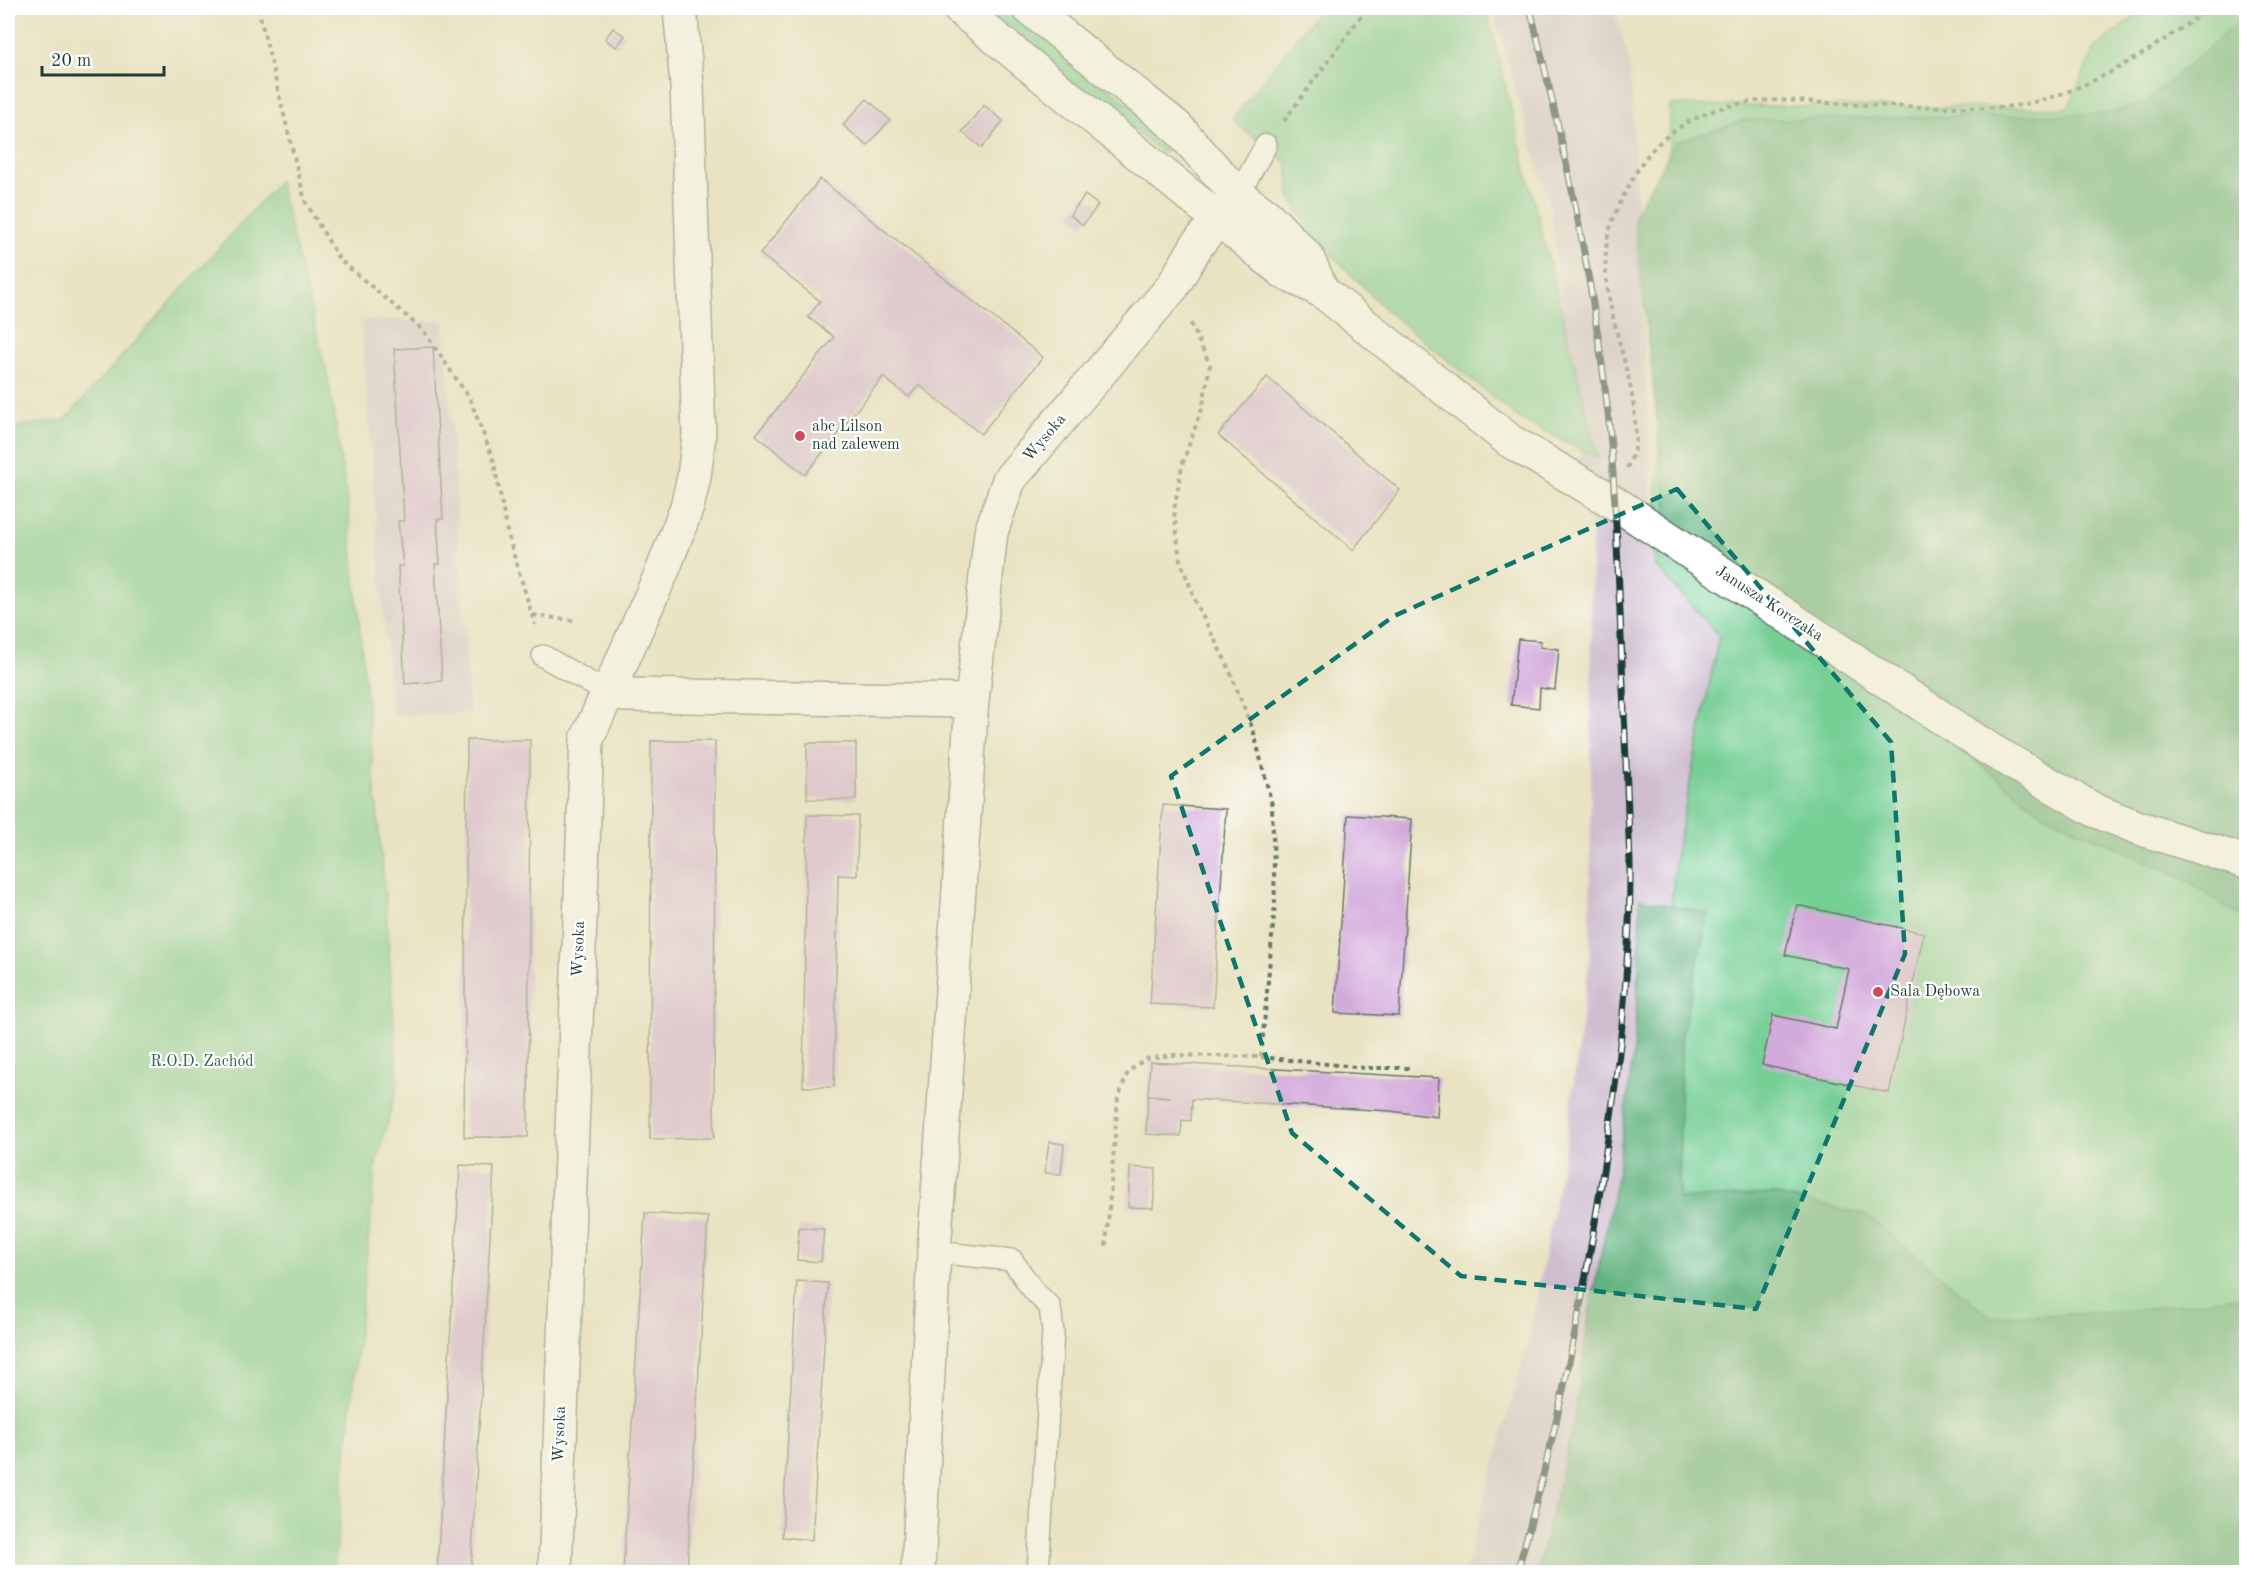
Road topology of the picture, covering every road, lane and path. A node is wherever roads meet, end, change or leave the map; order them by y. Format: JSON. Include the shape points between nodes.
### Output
{"nodes":[{"id":1,"x":258,"y":8,"type":"edge"},
{"id":2,"x":680,"y":8,"type":"edge"},
{"id":3,"x":959,"y":8,"type":"edge"},
{"id":4,"x":1029,"y":8,"type":"edge"},
{"id":5,"x":1367,"y":8,"type":"edge"},
{"id":6,"x":2210,"y":8,"type":"edge"},
{"id":7,"x":1266,"y":145,"type":"joint"},
{"id":8,"x":1238,"y":195,"type":"junction"},
{"id":9,"x":1218,"y":220,"type":"junction"},
{"id":10,"x":1173,"y":286,"type":"junction"},
{"id":11,"x":1322,"y":291,"type":"junction"},
{"id":12,"x":1615,"y":503,"type":"junction"},
{"id":13,"x":532,"y":615,"type":"junction"},
{"id":14,"x":576,"y":621,"type":"dead end"},
{"id":15,"x":543,"y":656,"type":"joint"},
{"id":16,"x":608,"y":693,"type":"junction"},
{"id":17,"x":972,"y":701,"type":"junction"},
{"id":18,"x":2247,"y":862,"type":"edge"},
{"id":19,"x":1261,"y":1057,"type":"junction"},
{"id":20,"x":1409,"y":1068,"type":"dead end"},
{"id":21,"x":1106,"y":1246,"type":"dead end"},
{"id":22,"x":934,"y":1252,"type":"junction"},
{"id":23,"x":555,"y":1572,"type":"edge"},
{"id":24,"x":918,"y":1572,"type":"edge"},
{"id":25,"x":1038,"y":1572,"type":"edge"}],
"edges":[{"from":1,"to":13,"type":"path","via":[[305,201],[339,259],[423,330],[470,399],[494,462],[507,532]]},
{"from":2,"to":16,"type":"street","name":"Wysoka","via":[[687,85],[698,445],[687,507]]},
{"from":3,"to":9,"type":"street"},
{"from":4,"to":8,"type":"street","via":[[1177,128]]},
{"from":5,"to":7,"type":"path"},
{"from":6,"to":12,"type":"path","via":[[2123,65],[2055,97],[2018,105],[1939,107],[1744,103],[1705,114],[1677,128],[1652,149],[1630,185],[1613,219],[1605,250],[1608,290],[1635,401],[1636,446]]},
{"from":7,"to":8,"type":"lane"},
{"from":8,"to":9,"type":"street","name":"Wysoka"},
{"from":8,"to":11,"type":"street","name":"Janusza Korczaka","via":[[1266,216],[1307,257]]},
{"from":9,"to":10,"type":"street","name":"Wysoka","via":[[1197,245]]},
{"from":9,"to":11,"type":"street","name":"Janusza Korczaka","via":[[1285,273]]},
{"from":10,"to":17,"type":"street","name":"Wysoka","via":[[1010,480],[991,532]]},
{"from":10,"to":19,"type":"path","via":[[1210,365],[1203,405],[1182,465],[1174,510],[1180,560],[1254,733],[1272,805],[1275,904]]},
{"from":11,"to":12,"type":"street","name":"Janusza Korczaka","via":[[1510,441]]},
{"from":12,"to":18,"type":"street","name":"Janusza Korczaka","via":[[1989,749],[2096,811]]},
{"from":13,"to":14,"type":"path"},
{"from":13,"to":15,"type":"path"},
{"from":15,"to":16,"type":"lane"},
{"from":16,"to":17,"type":"street"},
{"from":16,"to":23,"type":"street","name":"Wysoka","via":[[587,739]]},
{"from":17,"to":22,"type":"street","name":"Wysoka"},
{"from":19,"to":20,"type":"path","via":[[1365,1068]]},
{"from":19,"to":21,"type":"path","via":[[1171,1055],[1145,1059],[1128,1072],[1118,1098]]},
{"from":22,"to":24,"type":"street","name":"Wysoka"},
{"from":22,"to":25,"type":"lane","via":[[1012,1260],[1050,1307],[1053,1332]]}]}
